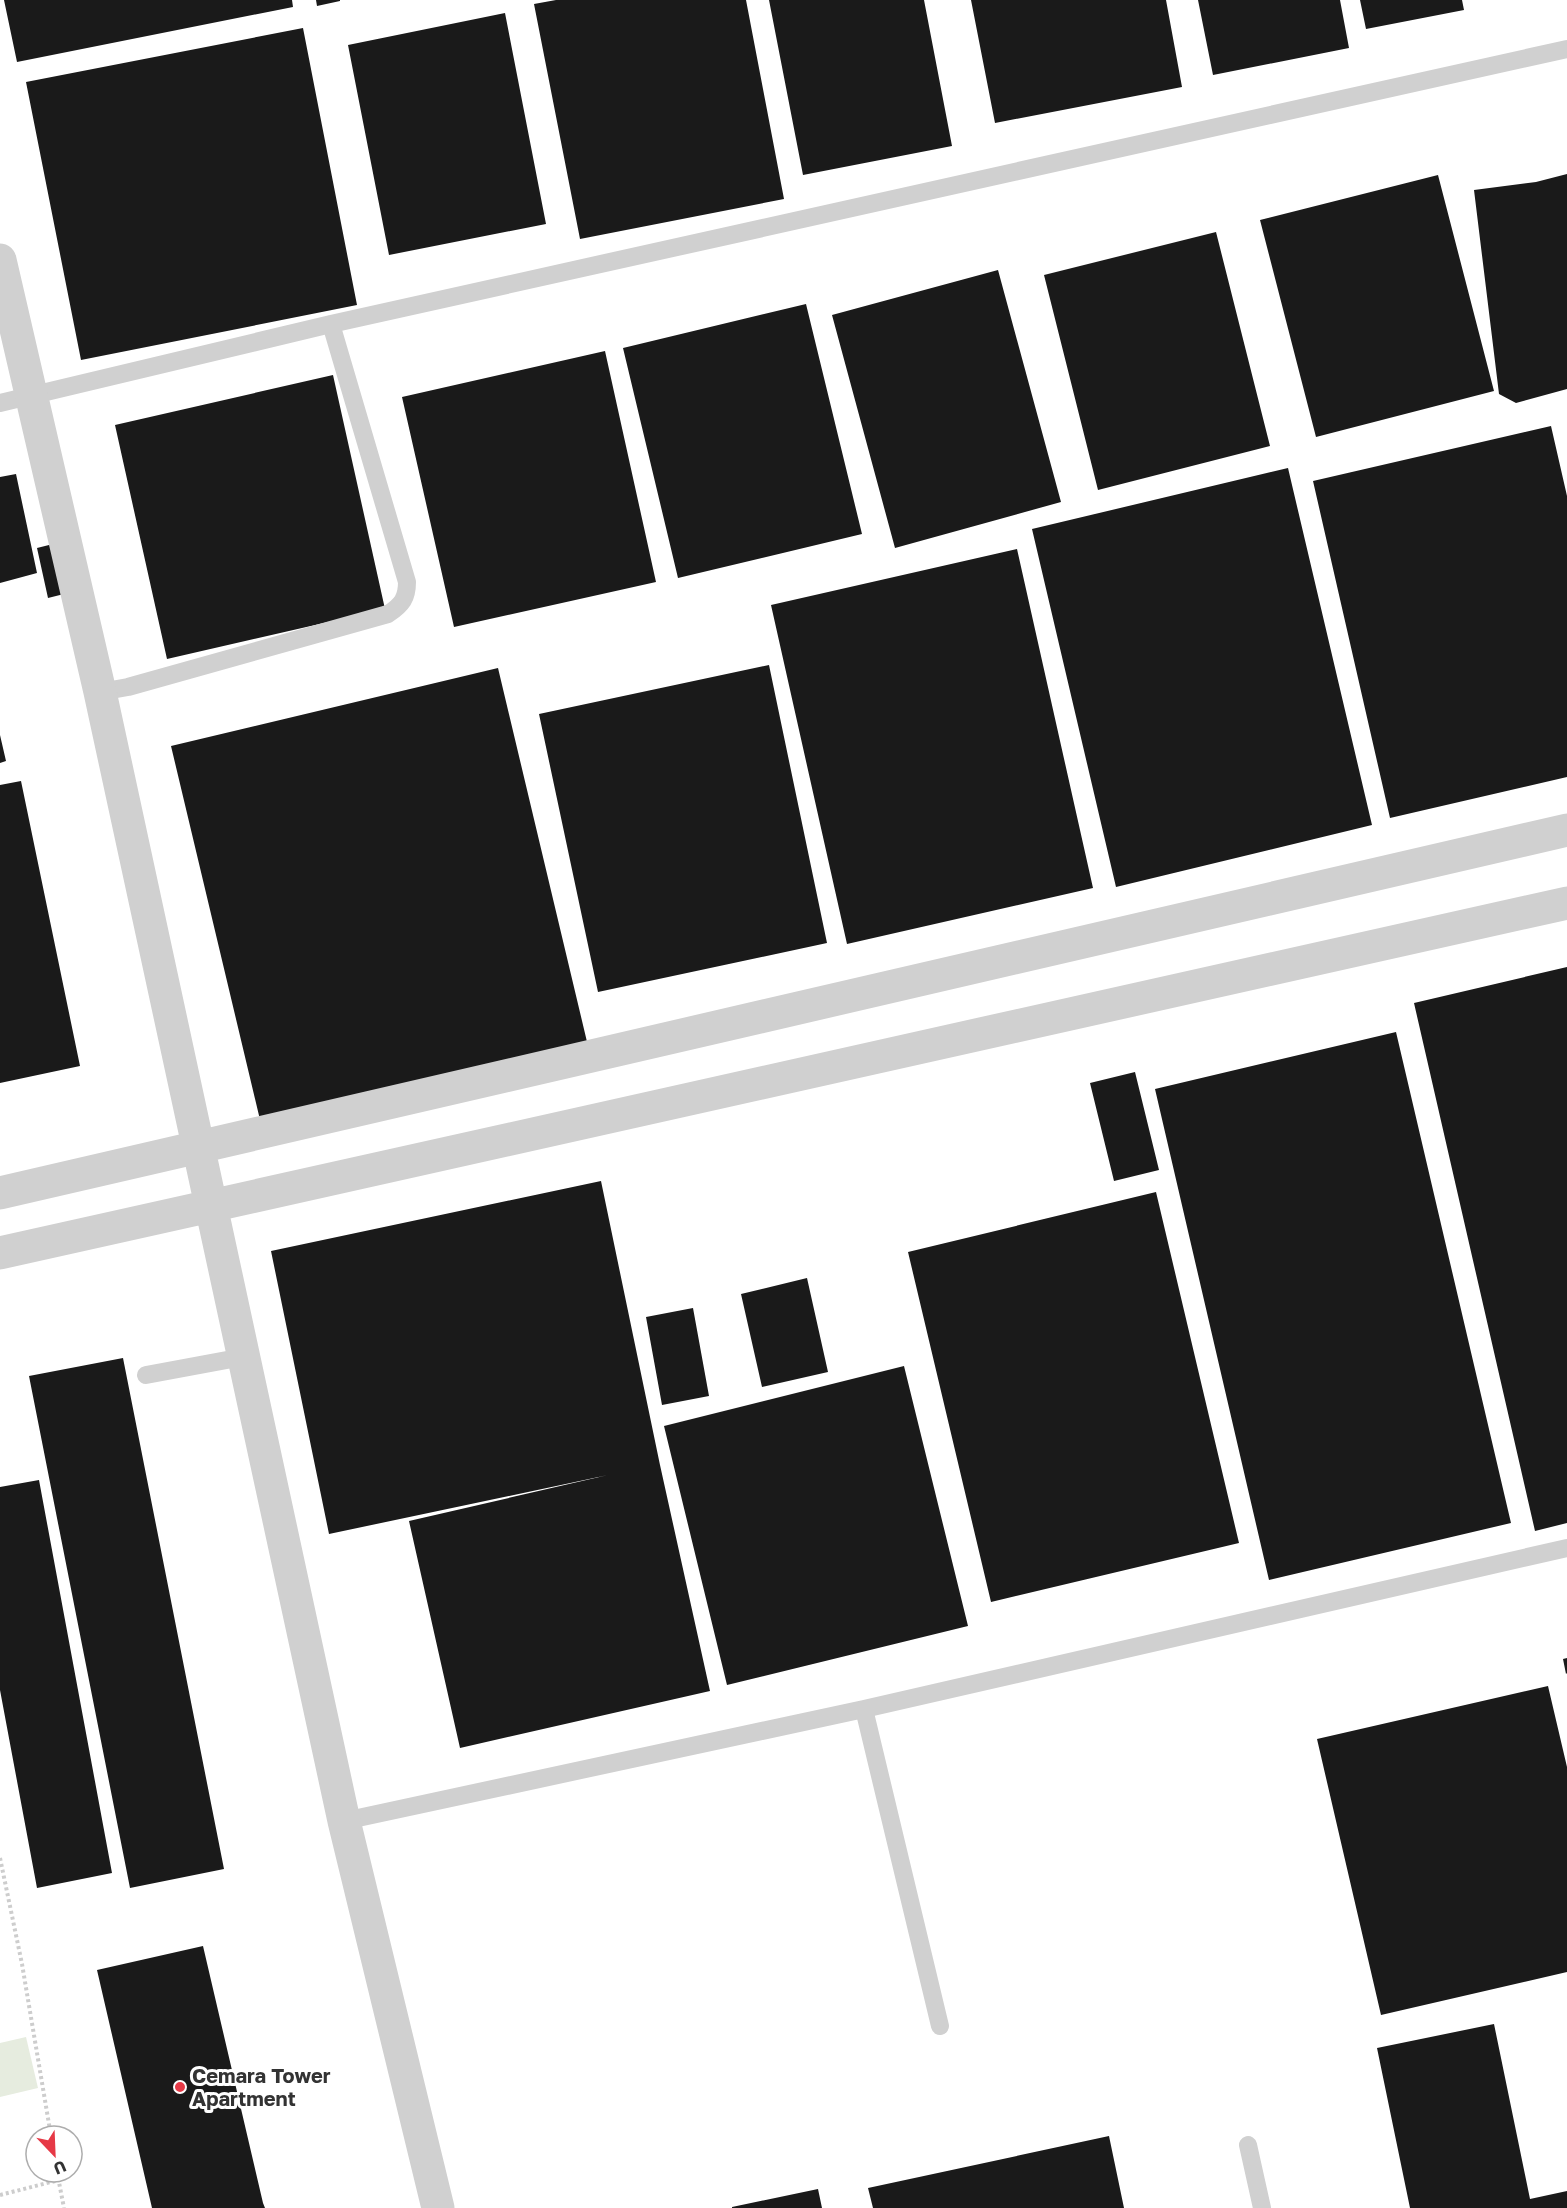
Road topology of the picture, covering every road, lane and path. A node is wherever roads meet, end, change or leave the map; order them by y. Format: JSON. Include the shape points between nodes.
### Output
{"nodes":[{"id":1,"x":1567,"y":49,"type":"edge"},
{"id":2,"x":0,"y":260,"type":"edge"},
{"id":3,"x":330,"y":324,"type":"junction"},
{"id":4,"x":15,"y":399,"type":"edge"},
{"id":5,"x":100,"y":692,"type":"junction"},
{"id":6,"x":1567,"y":830,"type":"edge"},
{"id":7,"x":1567,"y":903,"type":"edge"},
{"id":8,"x":199,"y":1148,"type":"junction"},
{"id":9,"x":0,"y":1193,"type":"edge"},
{"id":10,"x":210,"y":1207,"type":"junction"},
{"id":11,"x":0,"y":1253,"type":"edge"},
{"id":12,"x":243,"y":1357,"type":"junction"},
{"id":13,"x":146,"y":1375,"type":"dead end"},
{"id":14,"x":1567,"y":1548,"type":"edge"},
{"id":15,"x":864,"y":1709,"type":"junction"},
{"id":16,"x":344,"y":1821,"type":"junction"},
{"id":17,"x":0,"y":1858,"type":"edge"},
{"id":18,"x":940,"y":2026,"type":"dead end"},
{"id":19,"x":49,"y":2124,"type":"edge"},
{"id":20,"x":1248,"y":2145,"type":"dead end"},
{"id":21,"x":43,"y":2184,"type":"edge"},
{"id":22,"x":59,"y":2184,"type":"edge"},
{"id":23,"x":0,"y":2195,"type":"edge"},
{"id":24,"x":64,"y":2208,"type":"edge"},
{"id":25,"x":438,"y":2208,"type":"edge"},
{"id":26,"x":1262,"y":2208,"type":"edge"}],
"edges":[{"from":1,"to":3,"type":"lane"},
{"from":2,"to":4,"type":"street"},
{"from":3,"to":4,"type":"lane"},
{"from":3,"to":5,"type":"lane","via":[[407,582],[404,600],[388,614]]},
{"from":4,"to":5,"type":"street"},
{"from":5,"to":8,"type":"street"},
{"from":6,"to":8,"type":"street"},
{"from":7,"to":10,"type":"street"},
{"from":8,"to":9,"type":"street"},
{"from":8,"to":10,"type":"street"},
{"from":10,"to":11,"type":"street"},
{"from":10,"to":12,"type":"street"},
{"from":12,"to":13,"type":"lane"},
{"from":12,"to":16,"type":"street"},
{"from":14,"to":15,"type":"lane"},
{"from":15,"to":16,"type":"lane"},
{"from":15,"to":18,"type":"lane"},
{"from":16,"to":25,"type":"street"},
{"from":17,"to":19,"type":"path"},
{"from":20,"to":26,"type":"lane"},
{"from":21,"to":23,"type":"path"},
{"from":22,"to":24,"type":"path"}]}
